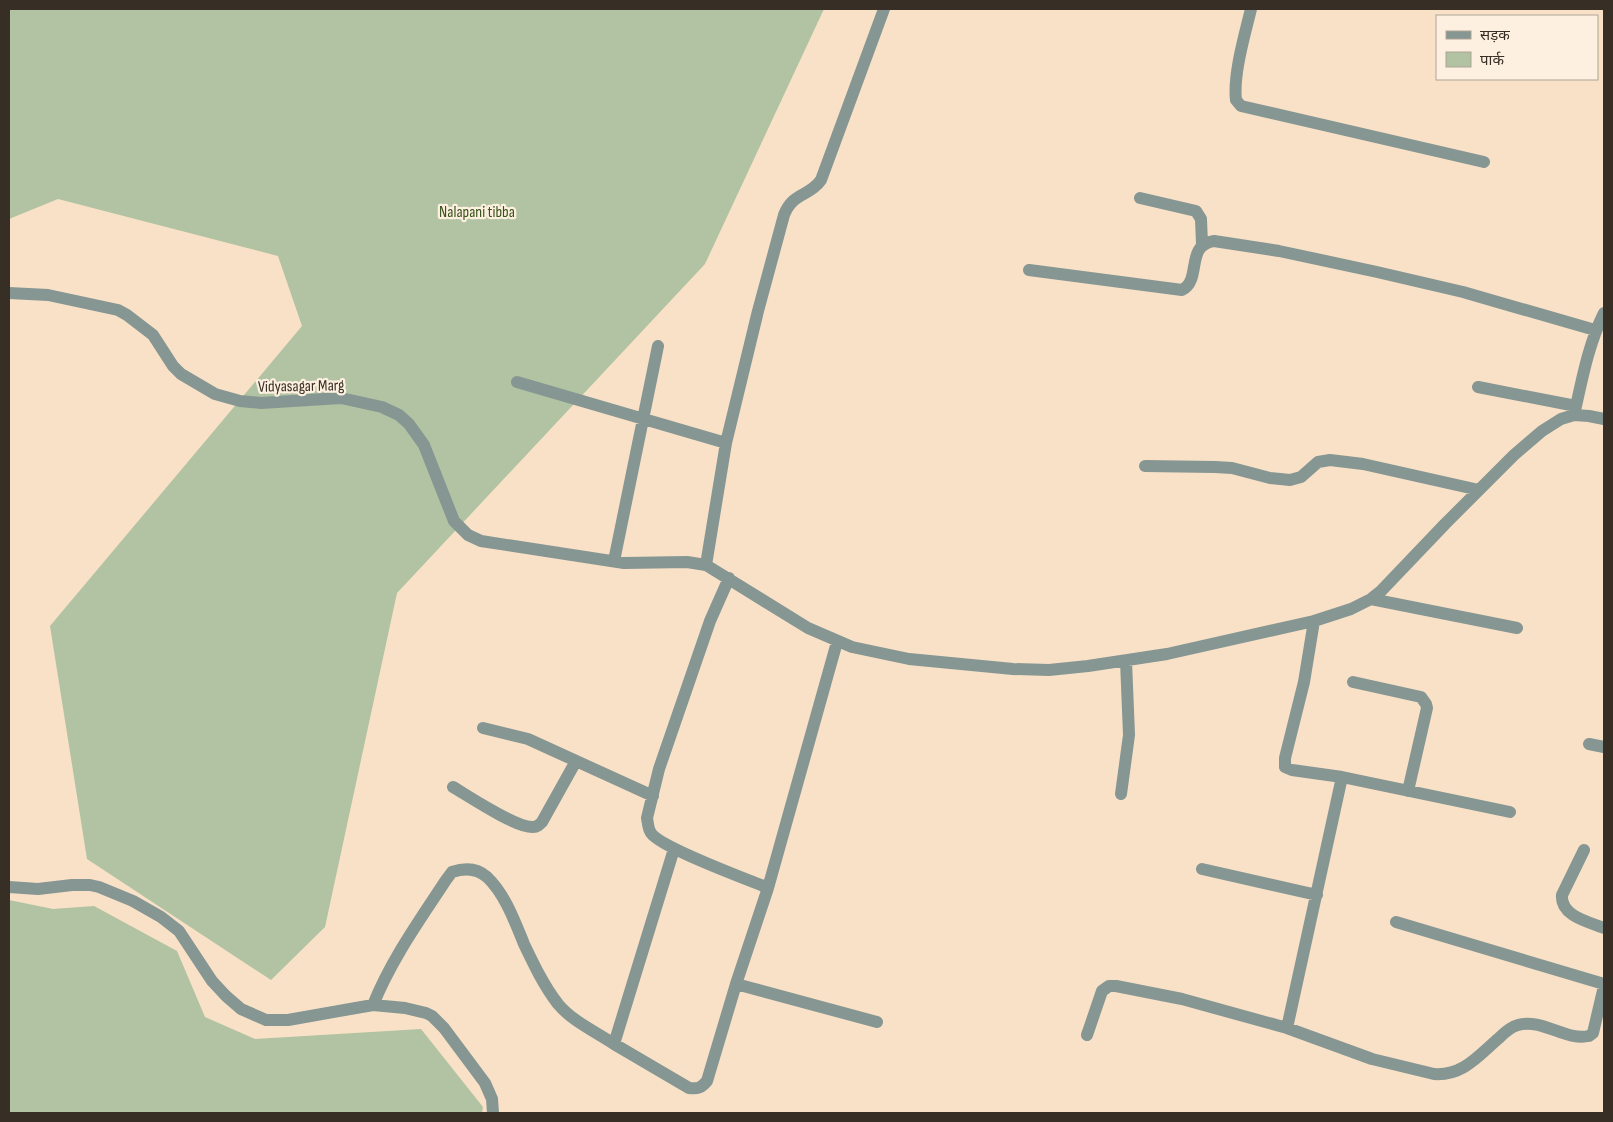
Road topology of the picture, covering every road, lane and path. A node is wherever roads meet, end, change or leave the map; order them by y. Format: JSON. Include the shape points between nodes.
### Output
{"nodes":[{"id":1,"x":884,"y":9,"type":"edge"},
{"id":2,"x":1251,"y":9,"type":"edge"},
{"id":3,"x":1484,"y":162,"type":"dead end"},
{"id":4,"x":1140,"y":198,"type":"dead end"},
{"id":5,"x":1202,"y":244,"type":"junction"},
{"id":6,"x":1029,"y":270,"type":"dead end"},
{"id":7,"x":9,"y":293,"type":"edge"},
{"id":8,"x":1604,"y":313,"type":"edge"},
{"id":9,"x":1596,"y":330,"type":"junction"},
{"id":10,"x":658,"y":346,"type":"dead end"},
{"id":11,"x":517,"y":382,"type":"dead end"},
{"id":12,"x":1478,"y":387,"type":"dead end"},
{"id":13,"x":1575,"y":411,"type":"junction"},
{"id":14,"x":643,"y":419,"type":"junction"},
{"id":15,"x":1604,"y":419,"type":"edge"},
{"id":16,"x":726,"y":443,"type":"junction"},
{"id":17,"x":1145,"y":466,"type":"dead end"},
{"id":18,"x":1479,"y":490,"type":"junction"},
{"id":19,"x":614,"y":561,"type":"junction"},
{"id":20,"x":706,"y":565,"type":"junction"},
{"id":21,"x":729,"y":578,"type":"junction"},
{"id":22,"x":1371,"y":599,"type":"junction"},
{"id":23,"x":1314,"y":622,"type":"junction"},
{"id":24,"x":1517,"y":628,"type":"dead end"},
{"id":25,"x":837,"y":642,"type":"junction"},
{"id":26,"x":1126,"y":661,"type":"junction"},
{"id":27,"x":1354,"y":682,"type":"dead end"},
{"id":28,"x":483,"y":728,"type":"dead end"},
{"id":29,"x":1589,"y":744,"type":"dead end"},
{"id":30,"x":1604,"y":747,"type":"edge"},
{"id":31,"x":576,"y":760,"type":"junction"},
{"id":32,"x":1342,"y":777,"type":"junction"},
{"id":33,"x":453,"y":788,"type":"dead end"},
{"id":34,"x":1408,"y":791,"type":"junction"},
{"id":35,"x":1121,"y":794,"type":"dead end"},
{"id":36,"x":653,"y":796,"type":"junction"},
{"id":37,"x":1510,"y":812,"type":"dead end"},
{"id":38,"x":674,"y":848,"type":"junction"},
{"id":39,"x":1584,"y":850,"type":"dead end"},
{"id":40,"x":1202,"y":869,"type":"dead end"},
{"id":41,"x":9,"y":887,"type":"edge"},
{"id":42,"x":768,"y":888,"type":"junction"},
{"id":43,"x":1317,"y":895,"type":"junction"},
{"id":44,"x":1396,"y":922,"type":"dead end"},
{"id":45,"x":1604,"y":928,"type":"edge"},
{"id":46,"x":736,"y":984,"type":"junction"},
{"id":47,"x":1604,"y":985,"type":"edge"},
{"id":48,"x":373,"y":1005,"type":"junction"},
{"id":49,"x":878,"y":1022,"type":"dead end"},
{"id":50,"x":1287,"y":1028,"type":"junction"},
{"id":51,"x":1087,"y":1035,"type":"dead end"},
{"id":52,"x":614,"y":1044,"type":"junction"},
{"id":53,"x":493,"y":1113,"type":"edge"}],
"edges":[{"from":1,"to":16,"type":"street","via":[[821,180],[792,201],[784,215]]},
{"from":2,"to":3,"type":"street","via":[[1236,87],[1236,100],[1241,106]]},
{"from":4,"to":5,"type":"street","via":[[1196,211],[1201,219]]},
{"from":5,"to":6,"type":"street","via":[[1188,286],[1182,290]]},
{"from":5,"to":9,"type":"street","via":[[1214,241],[1279,251],[1377,272],[1463,292]]},
{"from":7,"to":19,"type":"street","name":"Vidyasagar Marg","via":[[48,295],[127,314],[153,335],[181,374],[208,391],[226,397],[262,403],[341,398],[382,407],[399,415],[418,435],[454,521],[468,535],[482,541]]},
{"from":8,"to":9,"type":"street"},
{"from":9,"to":13,"type":"street"},
{"from":10,"to":14,"type":"street"},
{"from":11,"to":14,"type":"street"},
{"from":12,"to":13,"type":"street"},
{"from":13,"to":15,"type":"street"},
{"from":13,"to":18,"type":"street","name":"Vidyasagar Marg","via":[[1542,431]]},
{"from":14,"to":16,"type":"street"},
{"from":14,"to":19,"type":"street"},
{"from":16,"to":20,"type":"street"},
{"from":17,"to":18,"type":"street","via":[[1224,468],[1290,480],[1301,477],[1321,460],[1330,460],[1363,464]]},
{"from":18,"to":22,"type":"street","name":"Vidyasagar Marg"},
{"from":19,"to":20,"type":"street","name":"Vidyasagar Marg"},
{"from":20,"to":21,"type":"street","name":"Vidyasagar Marg"},
{"from":21,"to":25,"type":"street","name":"Vidyasagar Marg"},
{"from":21,"to":36,"type":"street","via":[[710,621],[659,769]]},
{"from":22,"to":23,"type":"street","name":"Vidyasagar Marg"},
{"from":22,"to":24,"type":"street"},
{"from":23,"to":26,"type":"street","name":"Vidyasagar Marg"},
{"from":23,"to":32,"type":"street","via":[[1285,767]]},
{"from":25,"to":26,"type":"street","name":"Vidyasagar Marg","via":[[909,659],[1013,669],[1049,670]]},
{"from":25,"to":42,"type":"street"},
{"from":26,"to":35,"type":"street","via":[[1129,734]]},
{"from":27,"to":34,"type":"street","via":[[1421,697],[1426,704]]},
{"from":28,"to":31,"type":"street","via":[[528,739]]},
{"from":29,"to":30,"type":"street"},
{"from":31,"to":33,"type":"street","via":[[537,827],[518,824]]},
{"from":31,"to":36,"type":"street"},
{"from":32,"to":34,"type":"street"},
{"from":32,"to":43,"type":"street"},
{"from":34,"to":37,"type":"street"},
{"from":36,"to":38,"type":"street","via":[[647,818],[650,833]]},
{"from":38,"to":42,"type":"street"},
{"from":38,"to":52,"type":"street"},
{"from":39,"to":45,"type":"street","via":[[1561,901],[1565,910],[1576,917]]},
{"from":40,"to":43,"type":"street"},
{"from":41,"to":48,"type":"street","via":[[38,889],[90,885],[133,901],[179,931],[212,981],[226,996],[241,1009],[266,1020],[288,1020]]},
{"from":42,"to":46,"type":"street"},
{"from":43,"to":50,"type":"street"},
{"from":44,"to":47,"type":"street"},
{"from":46,"to":49,"type":"street"},
{"from":46,"to":52,"type":"street","via":[[707,1081],[699,1088],[689,1088]]},
{"from":47,"to":50,"type":"street","via":[[1593,1032],[1589,1036],[1579,1037],[1533,1024],[1518,1025],[1461,1069],[1443,1074],[1372,1060]]},
{"from":48,"to":52,"type":"street","via":[[402,946],[446,880],[452,872],[467,869],[487,877],[500,894],[539,976],[559,1006]]},
{"from":48,"to":53,"type":"street","via":[[426,1013],[438,1021],[485,1083],[492,1099]]},
{"from":50,"to":51,"type":"street","via":[[1182,998],[1109,986],[1102,991]]}]}
